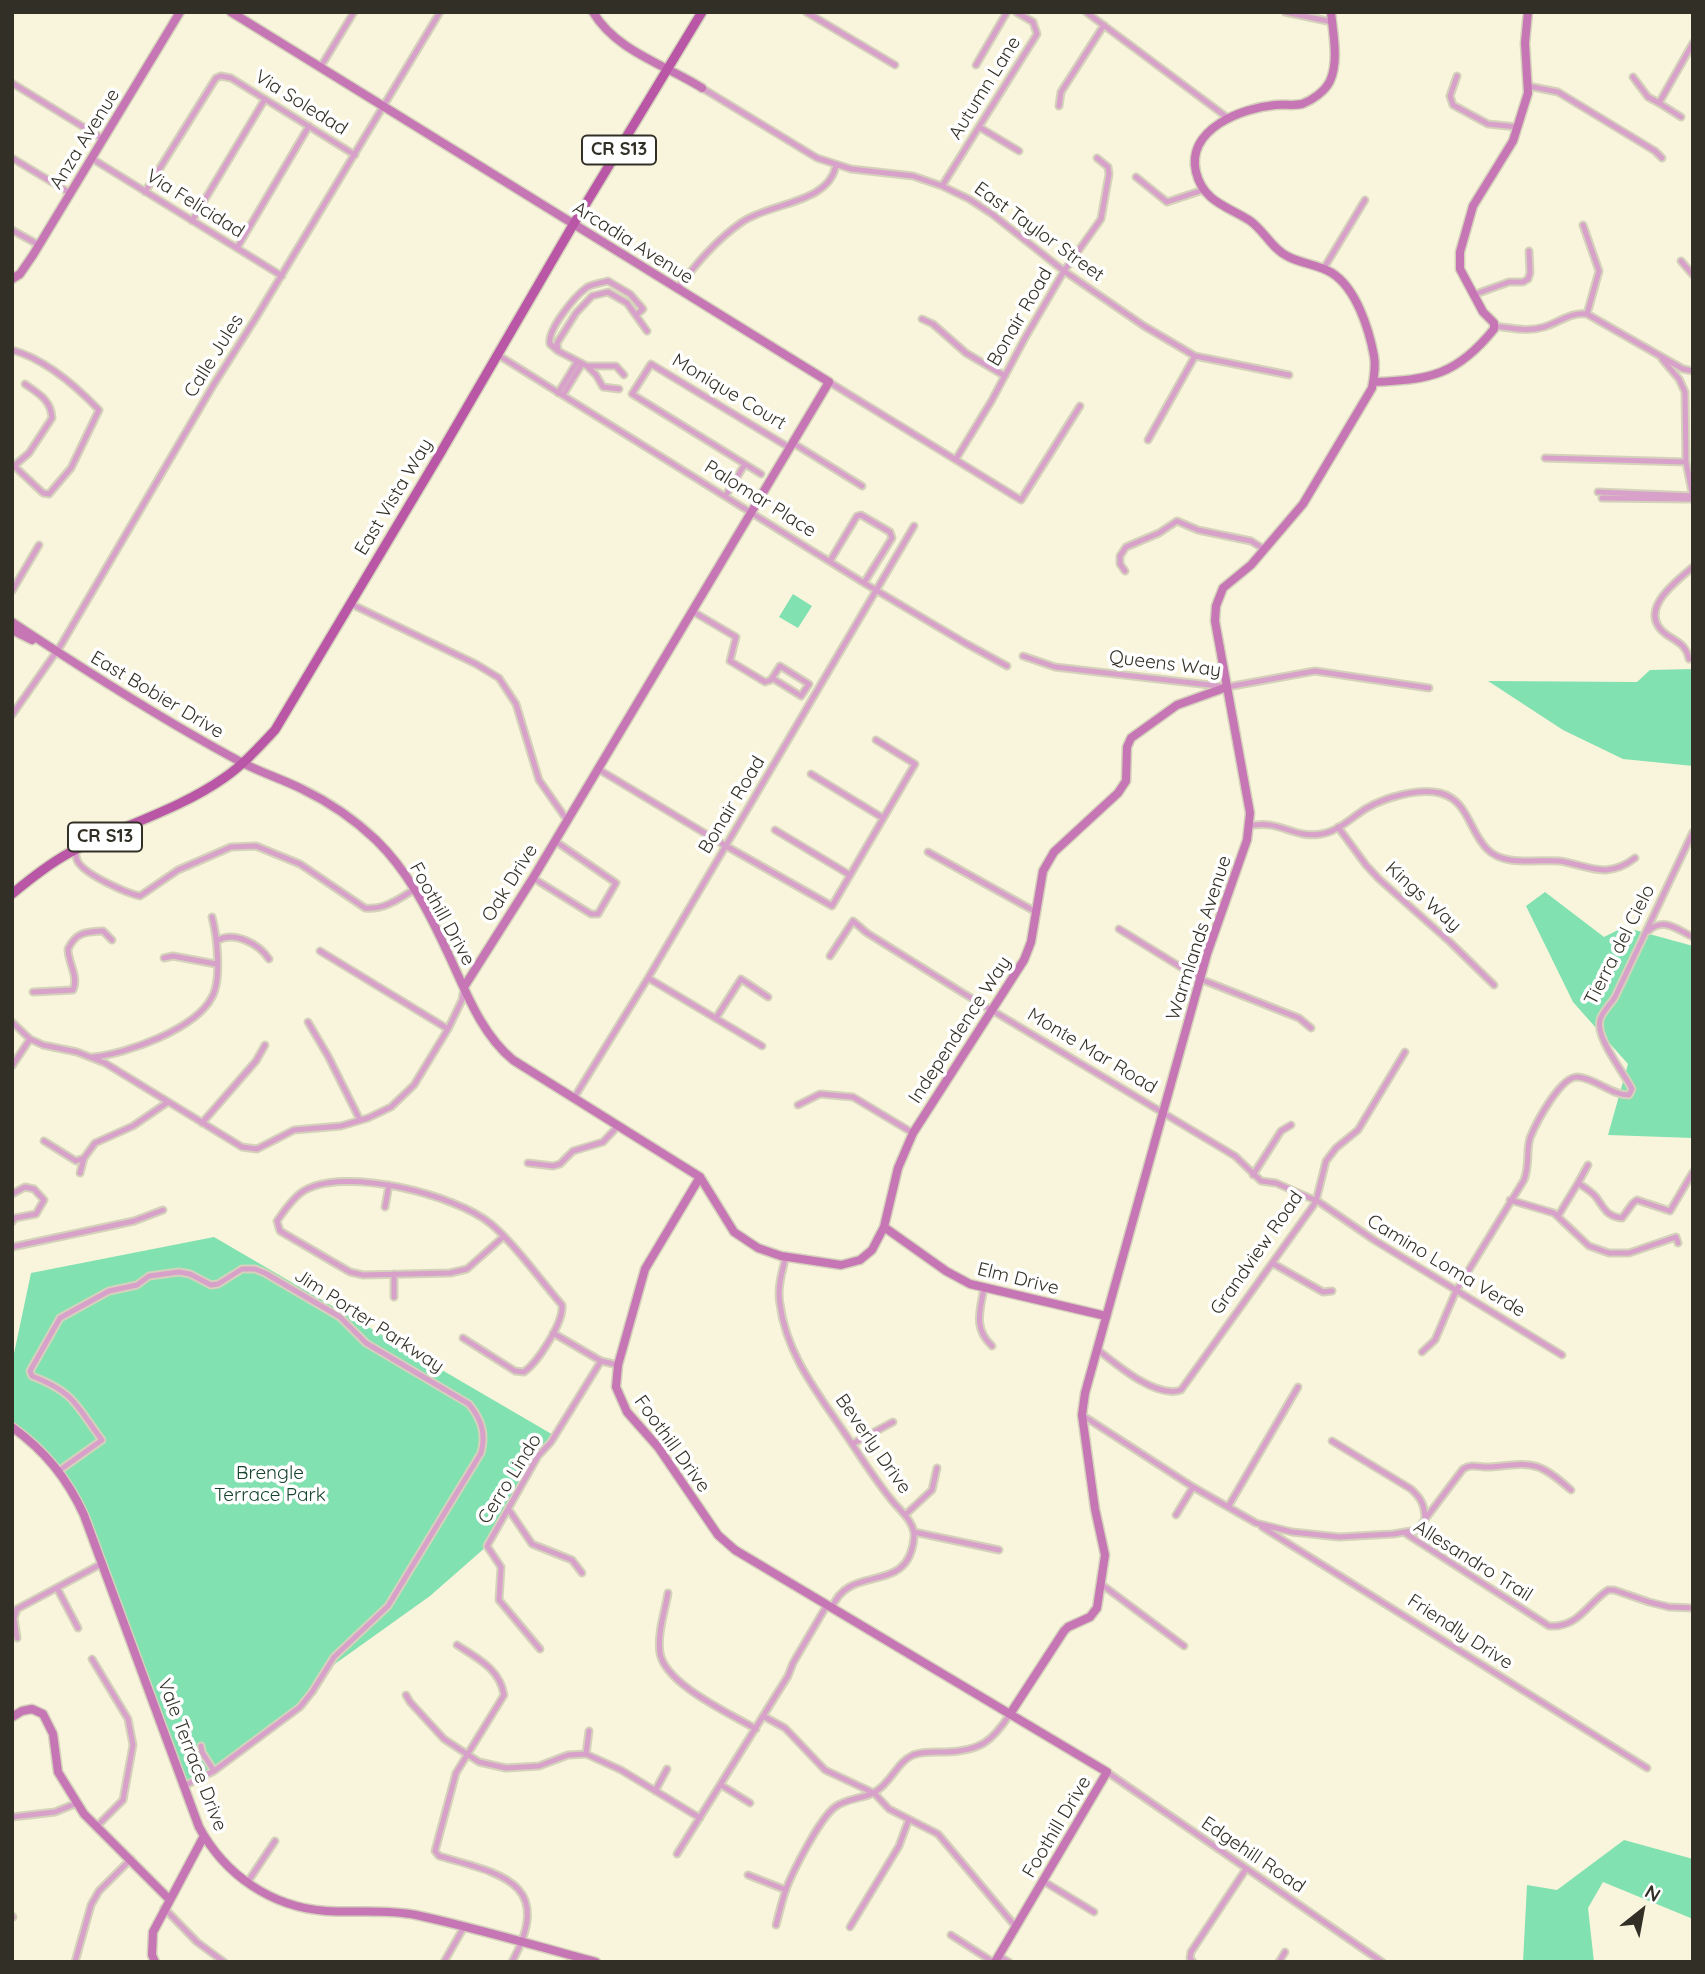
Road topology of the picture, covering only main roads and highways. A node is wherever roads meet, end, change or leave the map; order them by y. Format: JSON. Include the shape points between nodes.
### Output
{"nodes":[{"id":1,"x":702,"y":12,"type":"edge"},
{"id":2,"x":12,"y":894,"type":"edge"}],
"edges":[{"from":1,"to":2,"type":"main road","name":"East Vista Way","number":"CR S13","via":[[283,719],[254,754],[223,778],[75,851]]}]}
